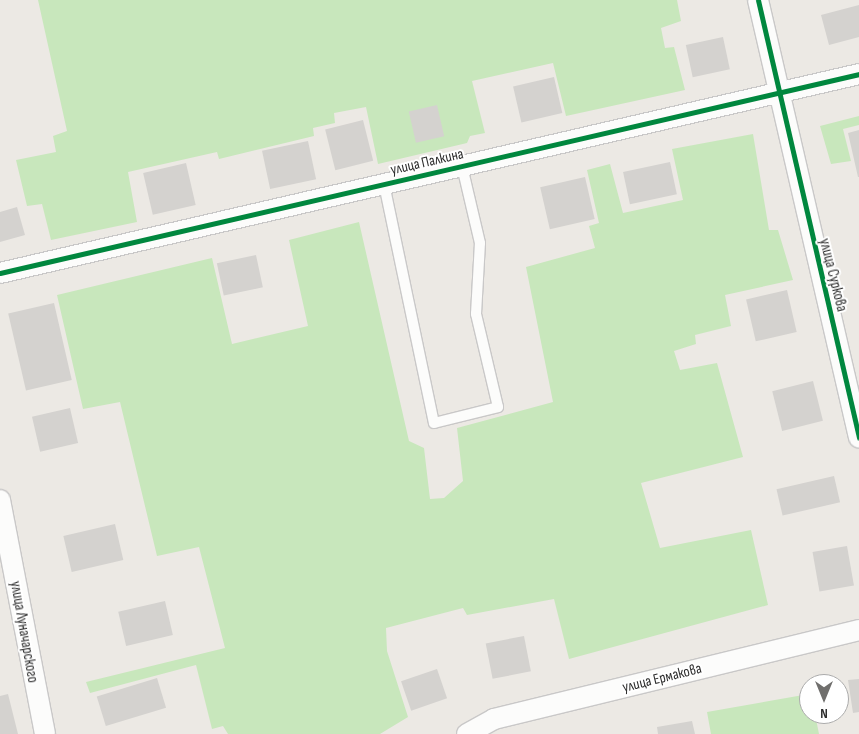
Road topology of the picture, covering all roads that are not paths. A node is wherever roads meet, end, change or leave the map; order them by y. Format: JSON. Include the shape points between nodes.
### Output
{"nodes":[{"id":1,"x":758,"y":0,"type":"edge"},
{"id":2,"x":859,"y":74,"type":"edge"},
{"id":3,"x":776,"y":93,"type":"junction"},
{"id":4,"x":462,"y":166,"type":"junction"},
{"id":5,"x":384,"y":184,"type":"junction"},
{"id":6,"x":0,"y":273,"type":"edge"},
{"id":7,"x":859,"y":437,"type":"edge"},
{"id":8,"x":0,"y":500,"type":"edge"},
{"id":9,"x":859,"y":630,"type":"edge"},
{"id":10,"x":45,"y":734,"type":"edge"},
{"id":11,"x":468,"y":734,"type":"edge"}],
"edges":[{"from":1,"to":3,"type":"street","name":"улица Суркова"},
{"from":2,"to":3,"type":"street","name":"улица Палкина"},
{"from":3,"to":4,"type":"street","name":"улица Палкина"},
{"from":3,"to":7,"type":"street","name":"улица Суркова"},
{"from":4,"to":5,"type":"street","name":"улица Палкина"},
{"from":4,"to":5,"type":"lane","via":[[480,243],[476,314],[498,407],[434,423]]},
{"from":5,"to":6,"type":"street","name":"улица Палкина"},
{"from":8,"to":10,"type":"street","name":"улица Луначарского"},
{"from":9,"to":11,"type":"street","name":"улица Ермакова","via":[[494,719]]}]}
